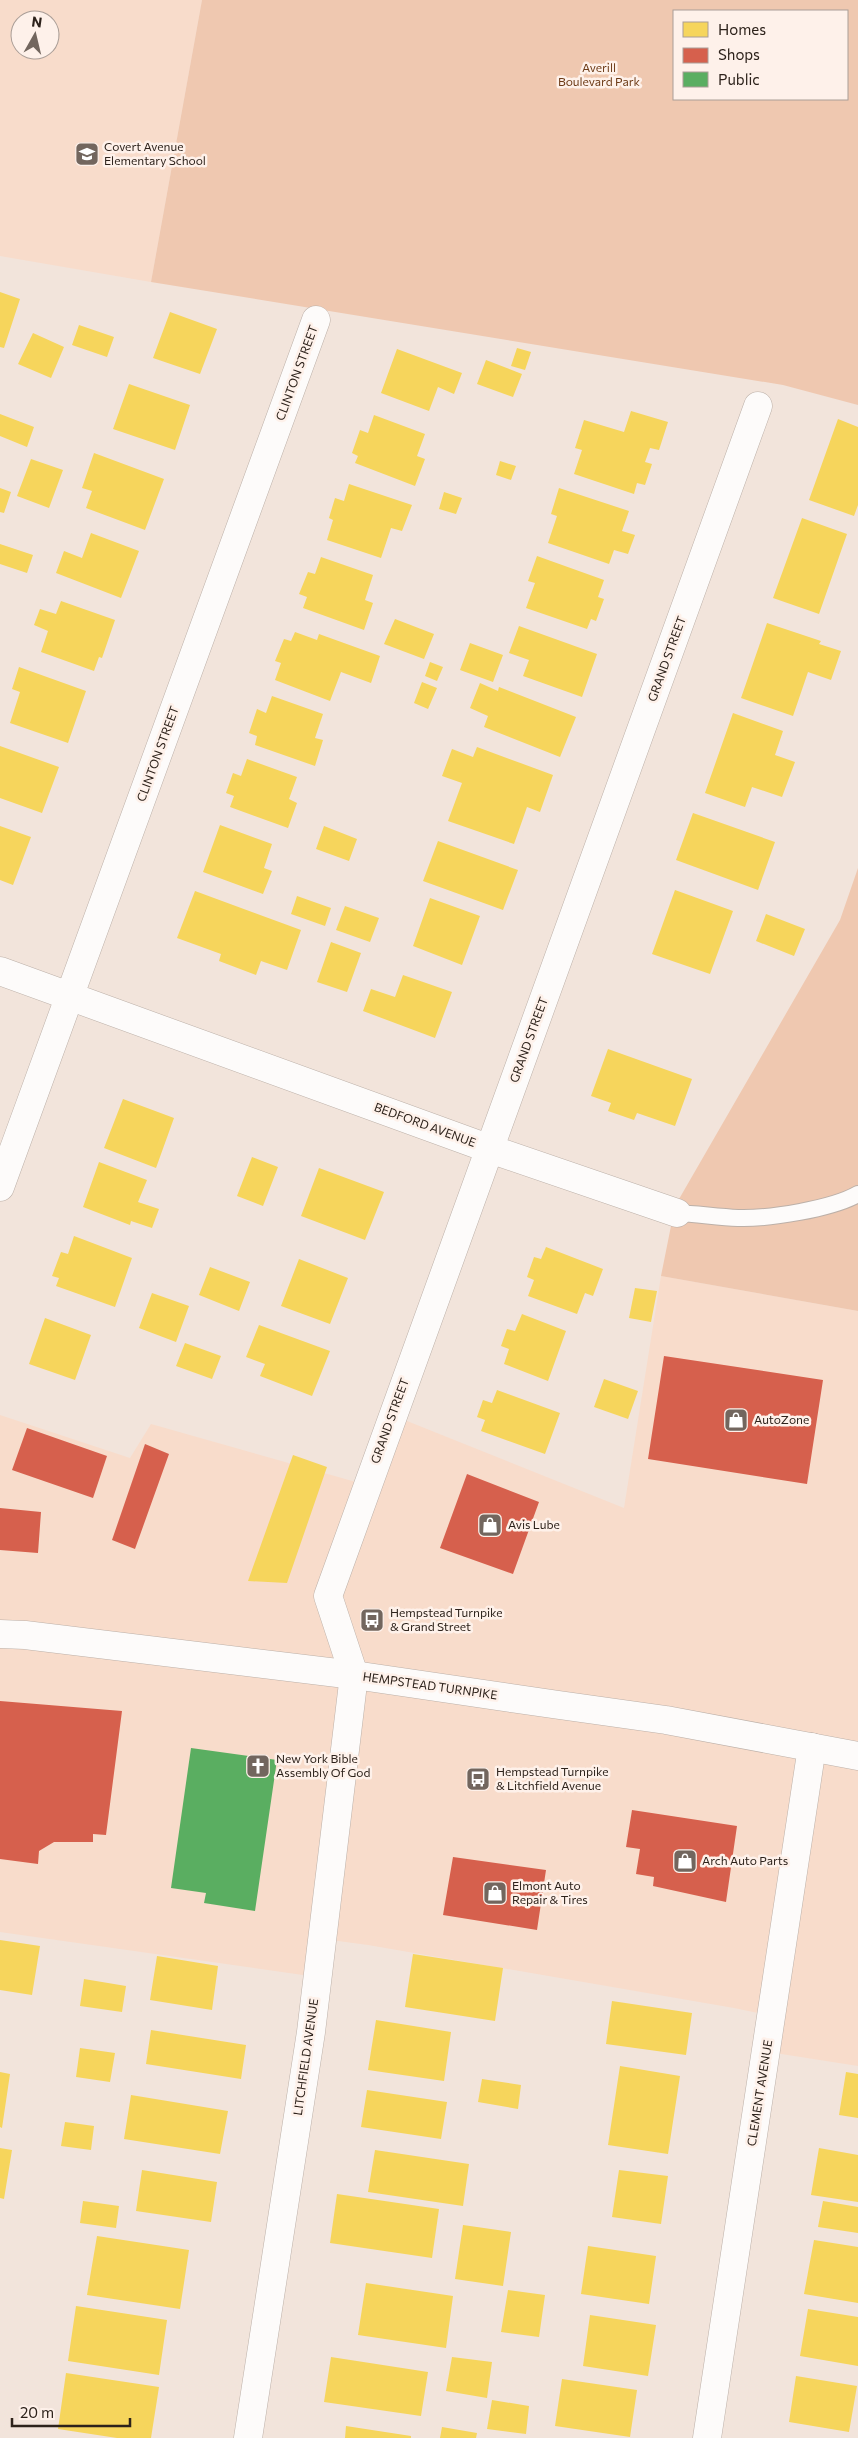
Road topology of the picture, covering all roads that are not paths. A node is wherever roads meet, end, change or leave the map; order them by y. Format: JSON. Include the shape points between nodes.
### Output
{"nodes":[{"id":1,"x":316,"y":320,"type":"dead end"},
{"id":2,"x":758,"y":406,"type":"dead end"},
{"id":3,"x":0,"y":971,"type":"edge"},
{"id":4,"x":70,"y":996,"type":"junction"},
{"id":5,"x":490,"y":1149,"type":"junction"},
{"id":6,"x":0,"y":1187,"type":"edge"},
{"id":7,"x":858,"y":1194,"type":"edge"},
{"id":8,"x":677,"y":1212,"type":"joint"},
{"id":9,"x":0,"y":1634,"type":"edge"},
{"id":10,"x":354,"y":1675,"type":"junction"},
{"id":11,"x":812,"y":1747,"type":"junction"},
{"id":12,"x":858,"y":1756,"type":"edge"},
{"id":13,"x":248,"y":2438,"type":"edge"},
{"id":14,"x":707,"y":2438,"type":"edge"}],
"edges":[{"from":1,"to":4,"type":"street","name":"CLINTON STREET"},
{"from":2,"to":5,"type":"street","name":"GRAND STREET"},
{"from":3,"to":4,"type":"street","name":"BEDFORD AVENUE"},
{"from":4,"to":5,"type":"street","name":"BEDFORD AVENUE"},
{"from":4,"to":6,"type":"street","name":"CLINTON STREET"},
{"from":5,"to":8,"type":"street","name":"BEDFORD AVENUE"},
{"from":5,"to":10,"type":"street","name":"GRAND STREET","via":[[328,1596]]},
{"from":7,"to":8,"type":"lane","name":"BEDFORD AVENUE","via":[[845,1201],[787,1213],[740,1218]]},
{"from":9,"to":10,"type":"street","name":"HEMPSTEAD TURNPIKE"},
{"from":10,"to":11,"type":"street","name":"HEMPSTEAD TURNPIKE","via":[[666,1720]]},
{"from":10,"to":13,"type":"street","name":"LITCHFIELD AVENUE","via":[[311,2032]]},
{"from":11,"to":12,"type":"street","name":"HEMPSTEAD TURNPIKE"},
{"from":11,"to":14,"type":"street","name":"CLEMENT AVENUE"}]}
